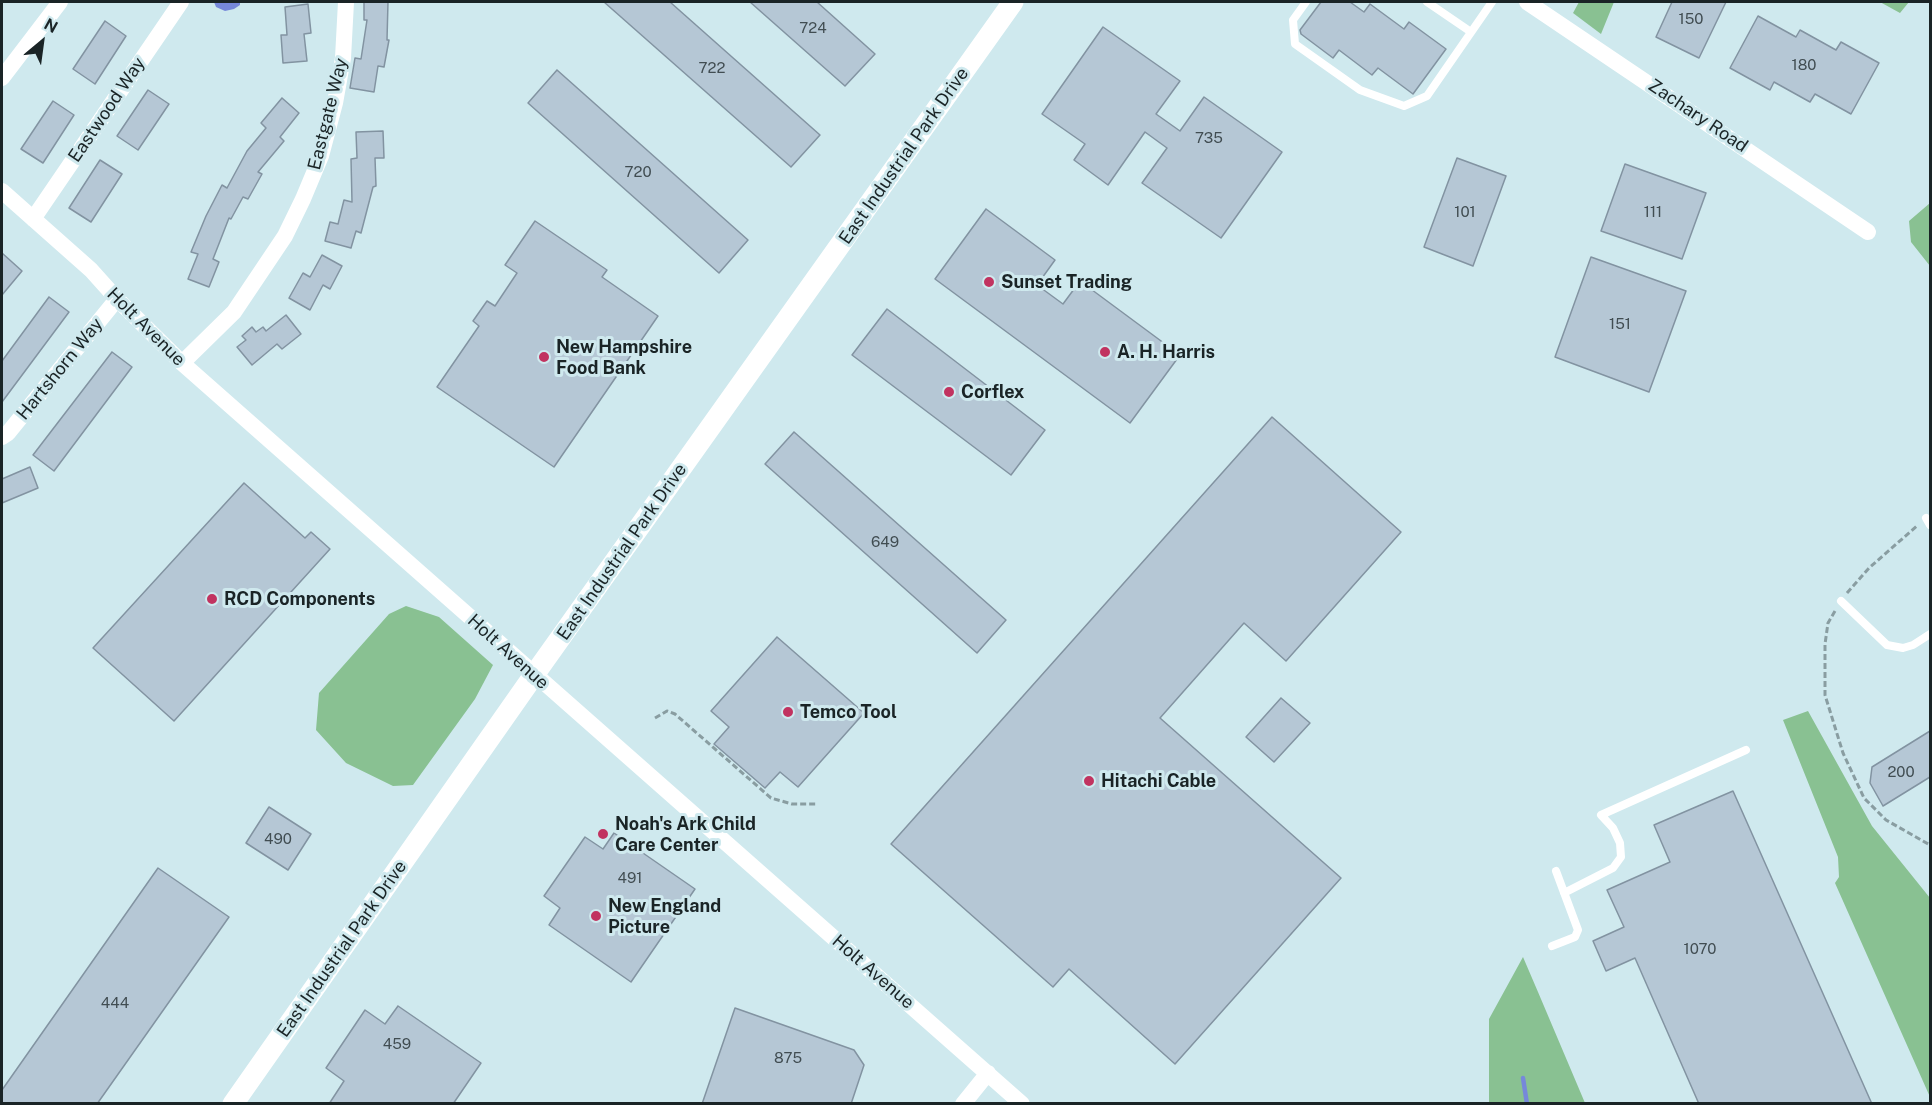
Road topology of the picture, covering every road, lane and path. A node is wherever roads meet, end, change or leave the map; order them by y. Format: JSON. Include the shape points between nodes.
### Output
{"nodes":[{"id":1,"x":60,"y":2,"type":"edge"},
{"id":2,"x":180,"y":2,"type":"edge"},
{"id":3,"x":346,"y":2,"type":"edge"},
{"id":4,"x":1013,"y":2,"type":"edge"},
{"id":5,"x":1306,"y":2,"type":"edge"},
{"id":6,"x":1427,"y":2,"type":"edge"},
{"id":7,"x":1492,"y":2,"type":"edge"},
{"id":8,"x":1527,"y":2,"type":"edge"},
{"id":9,"x":1471,"y":32,"type":"junction"},
{"id":10,"x":2,"y":78,"type":"edge"},
{"id":11,"x":2,"y":191,"type":"edge"},
{"id":12,"x":33,"y":219,"type":"junction"},
{"id":13,"x":1868,"y":232,"type":"dead end"},
{"id":14,"x":117,"y":298,"type":"junction"},
{"id":15,"x":182,"y":363,"type":"junction"},
{"id":16,"x":2,"y":437,"type":"edge"},
{"id":17,"x":1928,"y":522,"type":"edge"},
{"id":18,"x":1840,"y":601,"type":"junction"},
{"id":19,"x":1930,"y":634,"type":"edge"},
{"id":20,"x":534,"y":675,"type":"junction"},
{"id":21,"x":655,"y":718,"type":"dead end"},
{"id":22,"x":1746,"y":750,"type":"dead end"},
{"id":23,"x":818,"y":804,"type":"dead end"},
{"id":24,"x":1930,"y":845,"type":"edge"},
{"id":25,"x":1556,"y":871,"type":"dead end"},
{"id":26,"x":1564,"y":893,"type":"junction"},
{"id":27,"x":1552,"y":946,"type":"dead end"},
{"id":28,"x":988,"y":1073,"type":"junction"},
{"id":29,"x":233,"y":1104,"type":"edge"},
{"id":30,"x":963,"y":1104,"type":"edge"},
{"id":31,"x":1022,"y":1104,"type":"edge"}],
"edges":[{"from":1,"to":10,"type":"street"},
{"from":2,"to":12,"type":"street","name":"Eastwood Way"},
{"from":3,"to":15,"type":"street","name":"Eastgate Way","via":[[343,58],[334,103],[321,156],[303,199],[285,236],[234,312]]},
{"from":4,"to":20,"type":"street","name":"East Industrial Park Drive"},
{"from":5,"to":9,"type":"lane","via":[[1293,20],[1294,44],[1360,90],[1404,106],[1426,96]]},
{"from":6,"to":9,"type":"lane"},
{"from":7,"to":9,"type":"lane"},
{"from":8,"to":13,"type":"street","name":"Zachary Road"},
{"from":11,"to":12,"type":"street","name":"Holt Avenue"},
{"from":12,"to":14,"type":"street","name":"Holt Avenue"},
{"from":14,"to":15,"type":"street","name":"Holt Avenue"},
{"from":14,"to":16,"type":"street","name":"Hartshorn Way"},
{"from":15,"to":20,"type":"street","name":"Holt Avenue"},
{"from":17,"to":18,"type":"path","via":[[1898,540]]},
{"from":18,"to":19,"type":"lane","via":[[1887,645],[1903,648]]},
{"from":18,"to":24,"type":"path","via":[[1826,634],[1825,695],[1843,753],[1864,798],[1886,820]]},
{"from":20,"to":28,"type":"street","name":"Holt Avenue"},
{"from":20,"to":29,"type":"street","name":"East Industrial Park Drive"},
{"from":21,"to":23,"type":"path","via":[[667,711],[675,714],[771,798],[792,804]]},
{"from":22,"to":26,"type":"lane","via":[[1601,815],[1620,843],[1620,857],[1613,868]]},
{"from":25,"to":26,"type":"lane"},
{"from":26,"to":27,"type":"lane","via":[[1578,930],[1575,937]]},
{"from":28,"to":30,"type":"street"},
{"from":28,"to":31,"type":"street","name":"Holt Avenue"}]}
